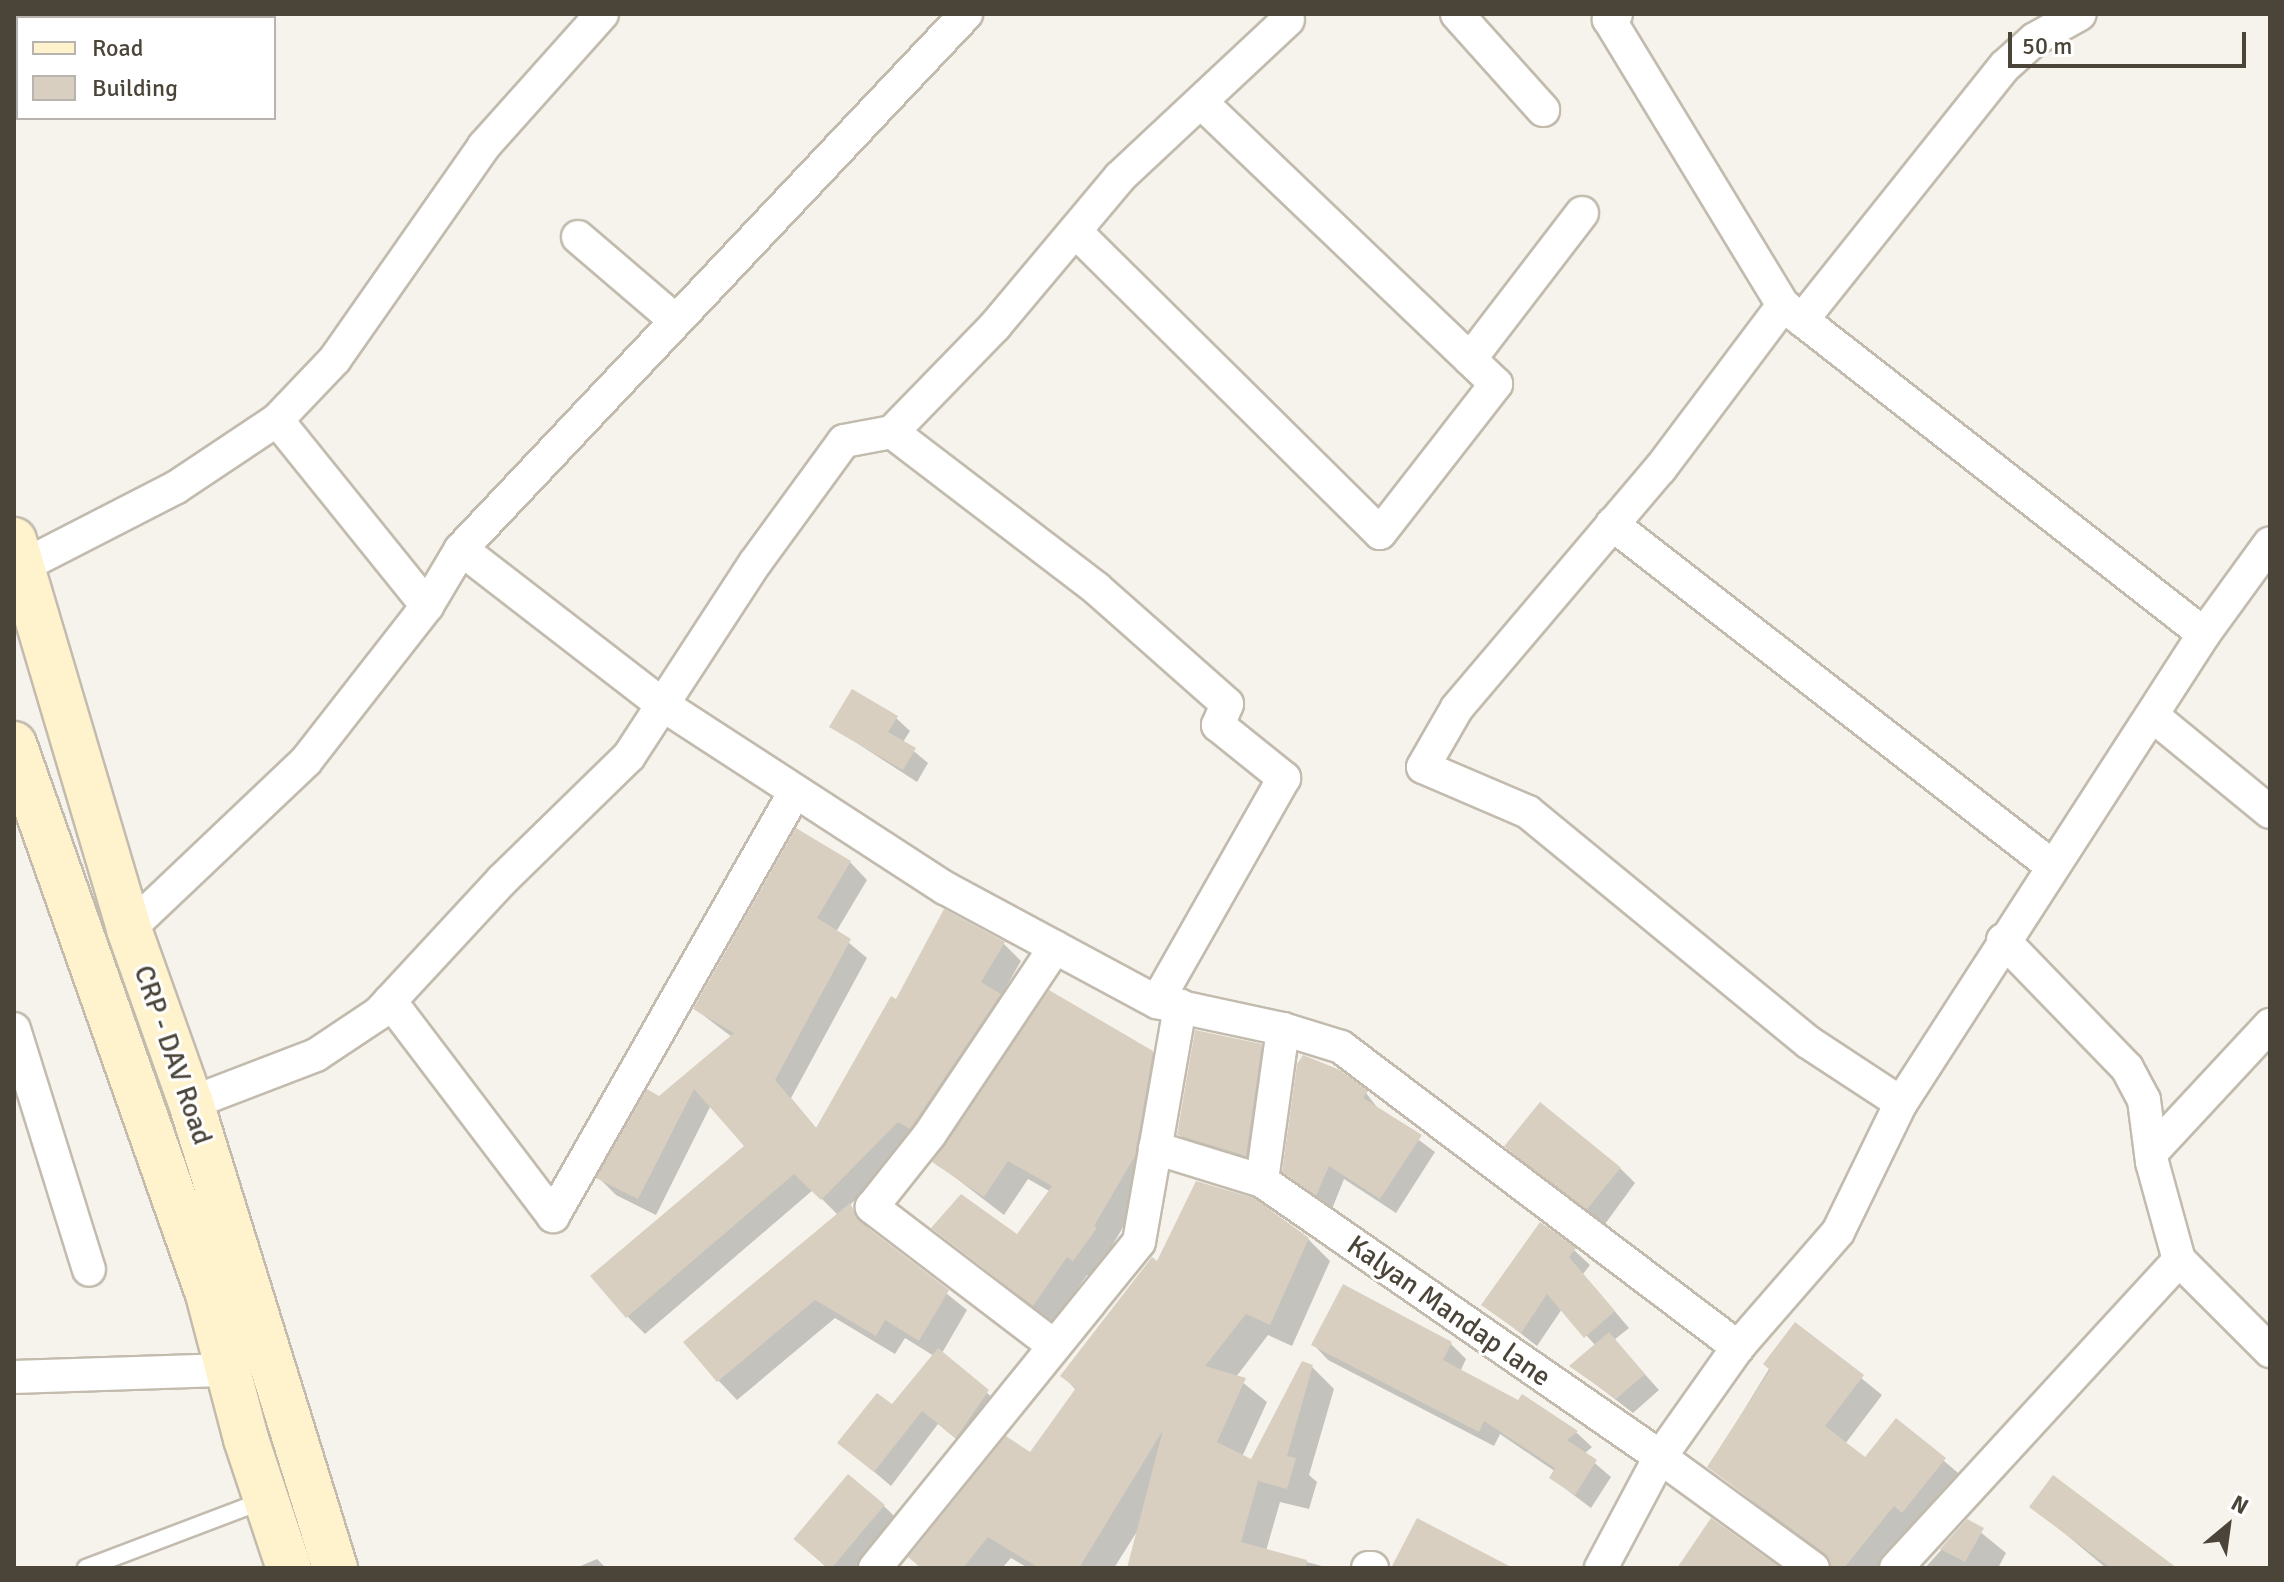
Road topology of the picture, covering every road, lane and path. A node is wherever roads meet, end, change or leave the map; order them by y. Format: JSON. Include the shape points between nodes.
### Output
{"nodes":[{"id":1,"x":602,"y":14,"type":"edge"},
{"id":2,"x":966,"y":14,"type":"edge"},
{"id":3,"x":1457,"y":14,"type":"edge"},
{"id":4,"x":2080,"y":14,"type":"edge"},
{"id":5,"x":1610,"y":16,"type":"edge"},
{"id":6,"x":1288,"y":20,"type":"dead end"},
{"id":7,"x":1201,"y":102,"type":"junction"},
{"id":8,"x":1543,"y":110,"type":"dead end"},
{"id":9,"x":1582,"y":213,"type":"dead end"},
{"id":10,"x":1075,"y":231,"type":"junction"},
{"id":11,"x":578,"y":237,"type":"dead end"},
{"id":12,"x":1793,"y":313,"type":"junction"},
{"id":13,"x":675,"y":320,"type":"junction"},
{"id":14,"x":1470,"y":359,"type":"junction"},
{"id":15,"x":277,"y":420,"type":"junction"},
{"id":16,"x":892,"y":432,"type":"junction"},
{"id":17,"x":1612,"y":524,"type":"junction"},
{"id":18,"x":2270,"y":543,"type":"edge"},
{"id":19,"x":461,"y":549,"type":"junction"},
{"id":20,"x":18,"y":553,"type":"edge"},
{"id":21,"x":427,"y":606,"type":"junction"},
{"id":22,"x":2204,"y":634,"type":"junction"},
{"id":23,"x":663,"y":705,"type":"junction"},
{"id":24,"x":2153,"y":716,"type":"junction"},
{"id":25,"x":14,"y":744,"type":"edge"},
{"id":26,"x":795,"y":791,"type":"junction"},
{"id":27,"x":2270,"y":812,"type":"edge"},
{"id":28,"x":2052,"y":866,"type":"junction"},
{"id":29,"x":129,"y":929,"type":"junction"},
{"id":30,"x":2003,"y":940,"type":"junction"},
{"id":31,"x":1055,"y":947,"type":"junction"},
{"id":32,"x":390,"y":1001,"type":"junction"},
{"id":33,"x":1168,"y":1004,"type":"junction"},
{"id":34,"x":2270,"y":1025,"type":"edge"},
{"id":35,"x":14,"y":1029,"type":"edge"},
{"id":36,"x":1283,"y":1029,"type":"junction"},
{"id":37,"x":191,"y":1103,"type":"junction"},
{"id":38,"x":1901,"y":1103,"type":"junction"},
{"id":39,"x":1155,"y":1148,"type":"junction"},
{"id":40,"x":2151,"y":1153,"type":"junction"},
{"id":41,"x":1262,"y":1181,"type":"junction"},
{"id":42,"x":2179,"y":1260,"type":"junction"},
{"id":43,"x":89,"y":1270,"type":"dead end"},
{"id":44,"x":1053,"y":1345,"type":"junction"},
{"id":45,"x":1738,"y":1347,"type":"junction"},
{"id":46,"x":2270,"y":1351,"type":"edge"},
{"id":47,"x":228,"y":1370,"type":"junction"},
{"id":48,"x":14,"y":1377,"type":"edge"},
{"id":49,"x":1660,"y":1457,"type":"junction"},
{"id":50,"x":266,"y":1500,"type":"junction"},
{"id":51,"x":888,"y":1564,"type":"edge"},
{"id":52,"x":86,"y":1568,"type":"edge"},
{"id":53,"x":289,"y":1568,"type":"edge"},
{"id":54,"x":335,"y":1568,"type":"edge"},
{"id":55,"x":1601,"y":1568,"type":"edge"},
{"id":56,"x":1813,"y":1568,"type":"edge"},
{"id":57,"x":1896,"y":1568,"type":"edge"}],
"edges":[{"from":1,"to":15,"type":"street","via":[[484,146],[335,359]]},
{"from":2,"to":13,"type":"street"},
{"from":3,"to":8,"type":"street"},
{"from":4,"to":12,"type":"street","via":[[2035,39],[2005,66]]},
{"from":5,"to":12,"type":"street"},
{"from":6,"to":7,"type":"street"},
{"from":7,"to":10,"type":"street","via":[[1120,177]]},
{"from":7,"to":14,"type":"street"},
{"from":9,"to":14,"type":"street"},
{"from":10,"to":14,"type":"street","via":[[1380,533],[1496,384]]},
{"from":10,"to":16,"type":"street","via":[[995,326]]},
{"from":11,"to":13,"type":"street"},
{"from":12,"to":17,"type":"street"},
{"from":12,"to":22,"type":"street"},
{"from":13,"to":19,"type":"street"},
{"from":15,"to":20,"type":"street","via":[[175,488]]},
{"from":15,"to":21,"type":"street"},
{"from":16,"to":23,"type":"street","via":[[844,441],[755,563]]},
{"from":16,"to":33,"type":"street","via":[[1096,588],[1227,704],[1218,725],[1284,778]]},
{"from":17,"to":28,"type":"street"},
{"from":17,"to":38,"type":"street","via":[[1457,708],[1423,767],[1528,812],[1808,1042]]},
{"from":18,"to":22,"type":"street"},
{"from":19,"to":21,"type":"street"},
{"from":19,"to":23,"type":"street"},
{"from":20,"to":29,"type":"street","name":"CRP - DAV Road"},
{"from":21,"to":29,"type":"street","via":[[306,761]]},
{"from":22,"to":24,"type":"street"},
{"from":23,"to":26,"type":"street"},
{"from":23,"to":32,"type":"street","via":[[629,756],[502,880]]},
{"from":24,"to":27,"type":"street"},
{"from":24,"to":28,"type":"street"},
{"from":25,"to":47,"type":"street","name":"CRP - DAV Road","via":[[208,1294]]},
{"from":26,"to":31,"type":"street","via":[[945,888]]},
{"from":26,"to":32,"type":"street","via":[[553,1216]]},
{"from":28,"to":30,"type":"street"},
{"from":29,"to":37,"type":"street","name":"CRP - DAV Road"},
{"from":30,"to":38,"type":"street"},
{"from":30,"to":40,"type":"street","via":[[2127,1068],[2144,1100]]},
{"from":31,"to":33,"type":"street"},
{"from":31,"to":44,"type":"street","via":[[930,1134],[872,1207]]},
{"from":32,"to":37,"type":"street","via":[[316,1055]]},
{"from":33,"to":36,"type":"street"},
{"from":33,"to":39,"type":"street"},
{"from":34,"to":40,"type":"street"},
{"from":35,"to":43,"type":"street"},
{"from":36,"to":41,"type":"street"},
{"from":36,"to":45,"type":"street","via":[[1341,1047]]},
{"from":37,"to":54,"type":"street","name":"CRP - DAV Road"},
{"from":38,"to":45,"type":"street","via":[[1838,1232]]},
{"from":39,"to":41,"type":"street","name":"Kalyan Mandap lane"},
{"from":39,"to":44,"type":"street","via":[[1139,1242]]},
{"from":40,"to":42,"type":"street"},
{"from":41,"to":49,"type":"street","name":"Kalyan Mandap lane"},
{"from":42,"to":46,"type":"street"},
{"from":42,"to":57,"type":"street"},
{"from":44,"to":51,"type":"street"},
{"from":45,"to":49,"type":"street"},
{"from":47,"to":48,"type":"street"},
{"from":47,"to":50,"type":"street","name":"CRP - DAV Road"},
{"from":49,"to":55,"type":"street"},
{"from":49,"to":56,"type":"street","name":"Kalyan Mandap lane"},
{"from":50,"to":52,"type":"lane"},
{"from":50,"to":53,"type":"street","name":"CRP - DAV Road"}]}
